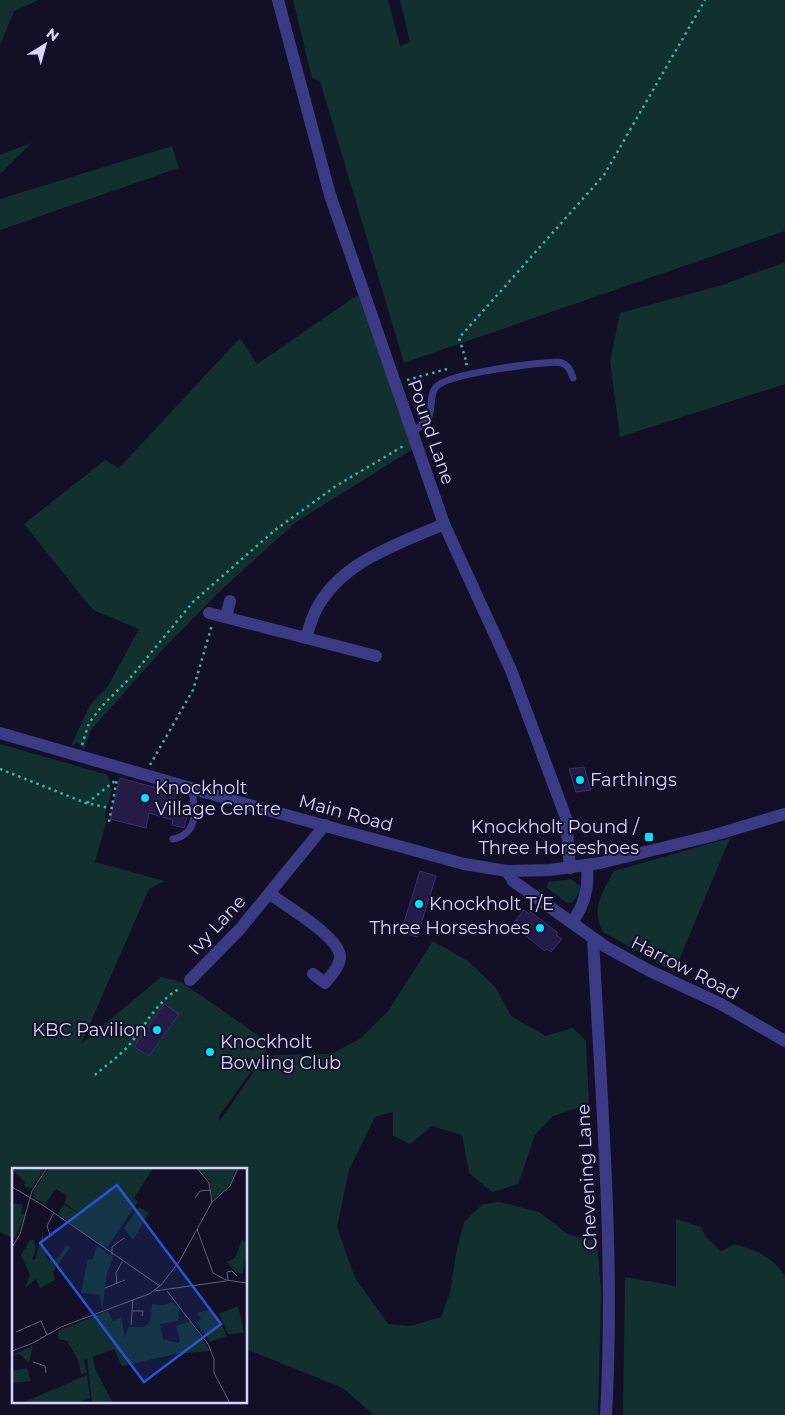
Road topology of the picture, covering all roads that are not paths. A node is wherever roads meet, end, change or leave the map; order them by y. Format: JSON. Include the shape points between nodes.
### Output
{"nodes":[{"id":1,"x":278,"y":0,"type":"edge"},
{"id":2,"x":573,"y":378,"type":"dead end"},
{"id":3,"x":414,"y":436,"type":"junction"},
{"id":4,"x":444,"y":524,"type":"junction"},
{"id":5,"x":230,"y":601,"type":"dead end"},
{"id":6,"x":306,"y":638,"type":"junction"},
{"id":7,"x":368,"y":658,"type":"dead end"},
{"id":8,"x":0,"y":733,"type":"edge"},
{"id":9,"x":191,"y":788,"type":"junction"},
{"id":10,"x":785,"y":814,"type":"edge"},
{"id":11,"x":325,"y":825,"type":"junction"},
{"id":12,"x":173,"y":840,"type":"dead end"},
{"id":13,"x":587,"y":866,"type":"junction"},
{"id":14,"x":570,"y":868,"type":"junction"},
{"id":15,"x":507,"y":871,"type":"junction"},
{"id":16,"x":270,"y":894,"type":"junction"},
{"id":17,"x":572,"y":922,"type":"junction"},
{"id":18,"x":593,"y":938,"type":"junction"},
{"id":19,"x":313,"y":974,"type":"dead end"},
{"id":20,"x":190,"y":980,"type":"road end"},
{"id":21,"x":785,"y":1041,"type":"edge"},
{"id":22,"x":606,"y":1415,"type":"edge"}],
"edges":[{"from":1,"to":3,"type":"street","name":"Pound Lane","via":[[330,195]]},
{"from":2,"to":3,"type":"lane","via":[[565,363],[558,362],[450,378],[440,382],[434,390],[429,417]]},
{"from":3,"to":4,"type":"street","name":"Pound Lane"},
{"from":4,"to":6,"type":"street","via":[[375,554],[353,569],[316,611]]},
{"from":4,"to":14,"type":"street","name":"Pound Lane","via":[[511,670],[566,818]]},
{"from":5,"to":6,"type":"street","via":[[216,615]]},
{"from":6,"to":7,"type":"street"},
{"from":8,"to":9,"type":"street","name":"Main Road","via":[[78,756],[119,774],[147,776]]},
{"from":9,"to":11,"type":"street","name":"Main Road"},
{"from":9,"to":12,"type":"lane","via":[[195,819],[188,830]]},
{"from":10,"to":13,"type":"street","name":"Main Road","via":[[704,838]]},
{"from":11,"to":15,"type":"street","name":"Main Road","via":[[464,864]]},
{"from":11,"to":16,"type":"street","name":"Ivy Lane"},
{"from":13,"to":14,"type":"street","name":"Main Road"},
{"from":13,"to":17,"type":"street","via":[[586,893]]},
{"from":14,"to":15,"type":"street","name":"Main Road"},
{"from":15,"to":17,"type":"street","name":"Harrow Road","via":[[513,881]]},
{"from":16,"to":19,"type":"street","name":"Ivy Lane","via":[[338,947],[338,966],[325,983]]},
{"from":16,"to":20,"type":"street","name":"Ivy Lane"},
{"from":17,"to":18,"type":"street","name":"Harrow Road"},
{"from":18,"to":21,"type":"street","name":"Harrow Road","via":[[634,963],[721,1004]]},
{"from":18,"to":22,"type":"street","name":"Chevening Lane","via":[[609,1254]]}]}
